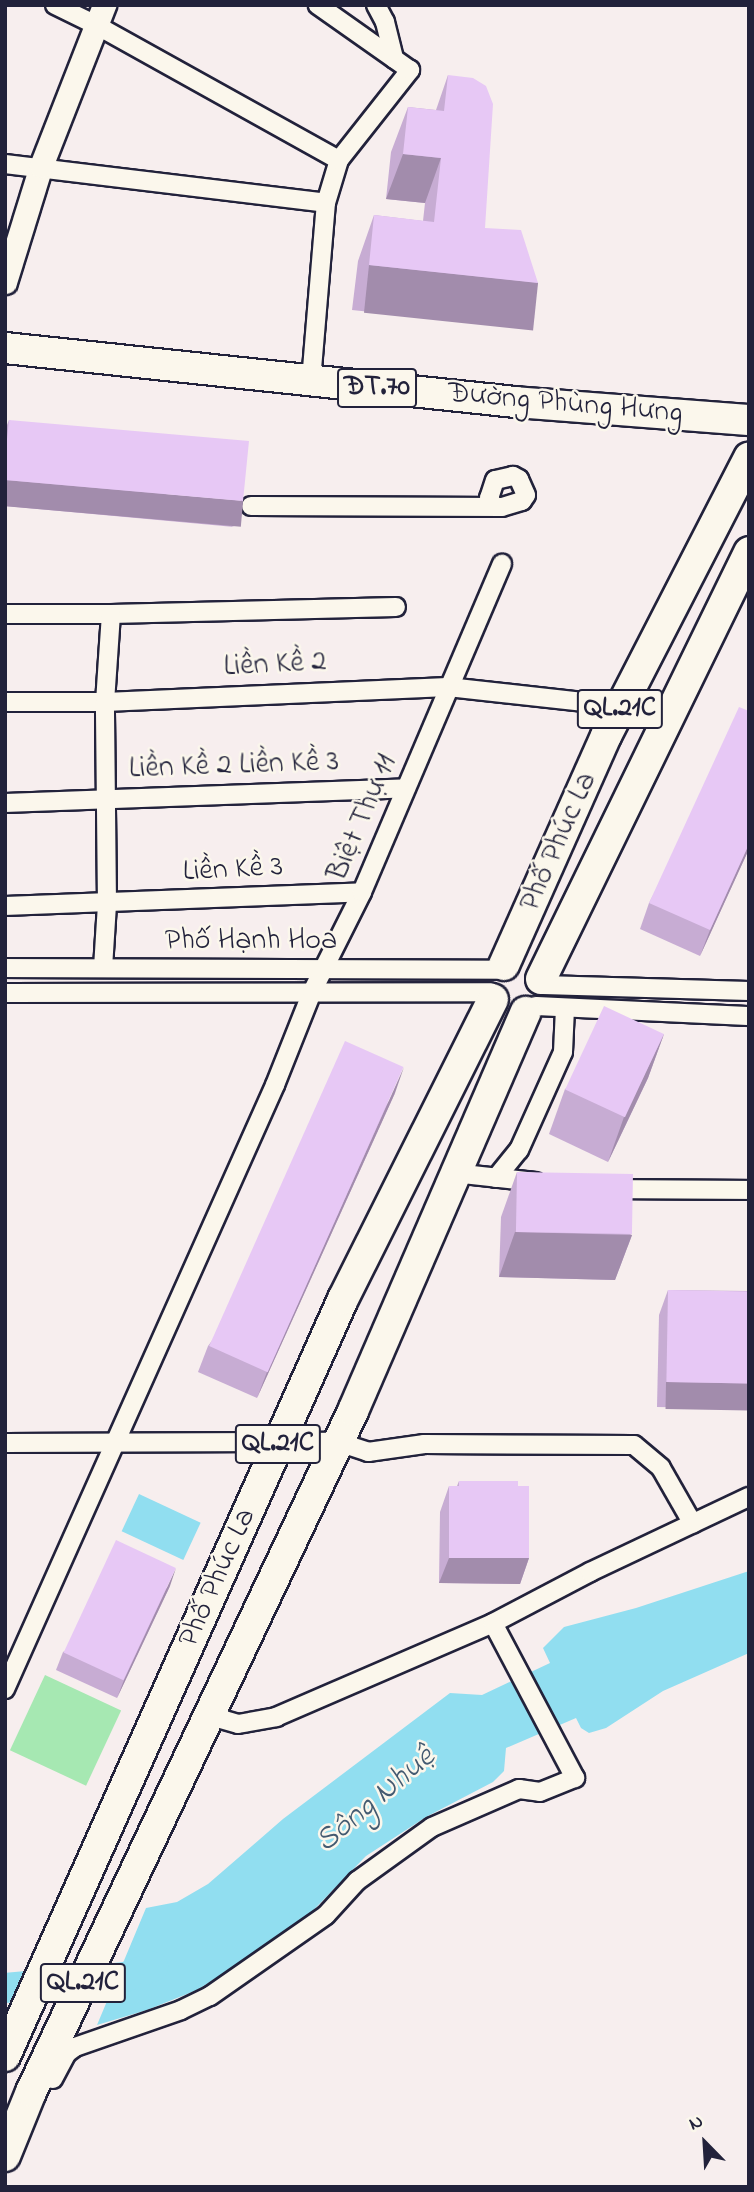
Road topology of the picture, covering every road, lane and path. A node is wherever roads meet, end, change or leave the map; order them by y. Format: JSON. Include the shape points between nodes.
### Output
{"nodes":[{"id":1,"x":55,"y":5,"type":"edge"},
{"id":2,"x":318,"y":5,"type":"edge"},
{"id":3,"x":376,"y":5,"type":"edge"},
{"id":4,"x":100,"y":15,"type":"edge"},
{"id":5,"x":394,"y":59,"type":"junction"},
{"id":6,"x":339,"y":160,"type":"junction"},
{"id":7,"x":5,"y":163,"type":"edge"},
{"id":8,"x":41,"y":166,"type":"junction"},
{"id":9,"x":327,"y":203,"type":"junction"},
{"id":10,"x":5,"y":282,"type":"edge"},
{"id":11,"x":5,"y":348,"type":"edge"},
{"id":12,"x":311,"y":381,"type":"junction"},
{"id":13,"x":749,"y":420,"type":"edge"},
{"id":14,"x":749,"y":458,"type":"edge"},
{"id":15,"x":494,"y":505,"type":"dead end"},
{"id":16,"x":251,"y":506,"type":"dead end"},
{"id":17,"x":749,"y":552,"type":"edge"},
{"id":18,"x":502,"y":564,"type":"dead end"},
{"id":19,"x":396,"y":607,"type":"dead end"},
{"id":20,"x":5,"y":614,"type":"edge"},
{"id":21,"x":111,"y":614,"type":"junction"},
{"id":22,"x":448,"y":687,"type":"junction"},
{"id":23,"x":5,"y":702,"type":"edge"},
{"id":24,"x":105,"y":702,"type":"junction"},
{"id":25,"x":621,"y":706,"type":"junction"},
{"id":26,"x":406,"y":788,"type":"junction"},
{"id":27,"x":106,"y":799,"type":"junction"},
{"id":28,"x":5,"y":803,"type":"edge"},
{"id":29,"x":362,"y":892,"type":"junction"},
{"id":30,"x":107,"y":904,"type":"junction"},
{"id":31,"x":5,"y":906,"type":"edge"},
{"id":32,"x":5,"y":968,"type":"edge"},
{"id":33,"x":103,"y":968,"type":"junction"},
{"id":34,"x":326,"y":969,"type":"junction"},
{"id":35,"x":496,"y":981,"type":"junction"},
{"id":36,"x":749,"y":991,"type":"edge"},
{"id":37,"x":5,"y":992,"type":"edge"},
{"id":38,"x":312,"y":992,"type":"junction"},
{"id":39,"x":536,"y":995,"type":"junction"},
{"id":40,"x":565,"y":1008,"type":"junction"},
{"id":41,"x":749,"y":1016,"type":"edge"},
{"id":42,"x":454,"y":1173,"type":"junction"},
{"id":43,"x":496,"y":1178,"type":"junction"},
{"id":44,"x":548,"y":1184,"type":"edge"},
{"id":45,"x":587,"y":1189,"type":"edge"},
{"id":46,"x":749,"y":1190,"type":"edge"},
{"id":47,"x":279,"y":1442,"type":"junction"},
{"id":48,"x":338,"y":1442,"type":"junction"},
{"id":49,"x":5,"y":1443,"type":"edge"},
{"id":50,"x":116,"y":1443,"type":"junction"},
{"id":51,"x":749,"y":1497,"type":"edge"},
{"id":52,"x":693,"y":1524,"type":"junction"},
{"id":53,"x":493,"y":1623,"type":"junction"},
{"id":54,"x":5,"y":1689,"type":"edge"},
{"id":55,"x":207,"y":1715,"type":"junction"},
{"id":56,"x":5,"y":2056,"type":"edge"},
{"id":57,"x":27,"y":2103,"type":"junction"},
{"id":58,"x":5,"y":2156,"type":"edge"}],
"edges":[{"from":1,"to":4,"type":"street"},
{"from":2,"to":5,"type":"street"},
{"from":3,"to":5,"type":"street"},
{"from":4,"to":6,"type":"street"},
{"from":4,"to":8,"type":"street"},
{"from":5,"to":6,"type":"street","via":[[410,70]]},
{"from":6,"to":9,"type":"street"},
{"from":7,"to":8,"type":"street"},
{"from":8,"to":9,"type":"street"},
{"from":8,"to":10,"type":"street"},
{"from":9,"to":12,"type":"street"},
{"from":11,"to":12,"type":"main road","name":"Đường Phùng Hưng","number":"ĐT.70"},
{"from":12,"to":13,"type":"main road","name":"Đường Phùng Hưng","number":"ĐT.70"},
{"from":14,"to":25,"type":"main road","name":"Phố Phúc La","number":"QL.21C"},
{"from":15,"to":16,"type":"street"},
{"from":17,"to":39,"type":"main road","name":"Phố Phúc La","number":"QL.21C"},
{"from":18,"to":22,"type":"street","name":"Biệt Thự 11"},
{"from":19,"to":21,"type":"street"},
{"from":20,"to":21,"type":"street"},
{"from":21,"to":24,"type":"street"},
{"from":22,"to":24,"type":"street","name":"Liền Kề 2"},
{"from":22,"to":25,"type":"street","name":"Liền Kề 2"},
{"from":22,"to":26,"type":"street","name":"Biệt Thự 11"},
{"from":23,"to":24,"type":"street","name":"Liền Kề 2"},
{"from":24,"to":27,"type":"street"},
{"from":25,"to":35,"type":"main road","name":"Phố Phúc La","number":"QL.21C"},
{"from":26,"to":27,"type":"street","name":"Liền Kề 2 Liền Kề 3"},
{"from":26,"to":29,"type":"street","name":"Biệt Thự 11"},
{"from":27,"to":28,"type":"street","name":"Liền Kề 2 Liền Kề 3"},
{"from":27,"to":30,"type":"street"},
{"from":29,"to":30,"type":"street","name":"Liền Kề 3"},
{"from":29,"to":34,"type":"street","name":"Biệt Thự 11"},
{"from":30,"to":31,"type":"street","name":"Liền Kề 3"},
{"from":30,"to":33,"type":"street"},
{"from":32,"to":33,"type":"street","name":"Phố Hạnh Hoa"},
{"from":33,"to":34,"type":"street","name":"Phố Hạnh Hoa"},
{"from":34,"to":35,"type":"street","name":"Phố Hạnh Hoa"},
{"from":34,"to":38,"type":"street","name":"Biệt Thự 11"},
{"from":35,"to":38,"type":"street","name":"Phố Hạnh Hoa"},
{"from":35,"to":39,"type":"main road","via":[[507,1012]]},
{"from":35,"to":39,"type":"main road","via":[[512,961],[530,964]]},
{"from":35,"to":47,"type":"main road","name":"Phố Phúc La","number":"QL.21C"},
{"from":36,"to":39,"type":"street"},
{"from":37,"to":38,"type":"street","name":"Phố Hạnh Hoa"},
{"from":38,"to":50,"type":"street","name":"Biệt Thự 11"},
{"from":39,"to":40,"type":"street"},
{"from":39,"to":42,"type":"main road","name":"Phố Phúc La","number":"QL.21C"},
{"from":40,"to":41,"type":"street"},
{"from":40,"to":43,"type":"street","via":[[563,1052],[519,1150]]},
{"from":42,"to":43,"type":"street"},
{"from":42,"to":48,"type":"main road","name":"Phố Phúc La","number":"QL.21C"},
{"from":43,"to":44,"type":"street"},
{"from":45,"to":46,"type":"street"},
{"from":47,"to":48,"type":"street"},
{"from":47,"to":50,"type":"street"},
{"from":47,"to":56,"type":"main road","name":"Phố Phúc La","number":"QL.21C"},
{"from":48,"to":52,"type":"street","via":[[368,1452],[424,1444],[634,1446],[661,1468]]},
{"from":48,"to":55,"type":"main road","name":"Phố Phúc La","number":"QL.21C"},
{"from":49,"to":50,"type":"street"},
{"from":50,"to":54,"type":"street","name":"Biệt Thự 11"},
{"from":51,"to":52,"type":"street"},
{"from":52,"to":53,"type":"street"},
{"from":53,"to":55,"type":"street","via":[[276,1717],[237,1724]]},
{"from":53,"to":57,"type":"street","via":[[575,1778],[540,1791],[519,1789],[432,1827],[365,1874],[319,1921],[210,1996],[67,2053],[40,2101]]},
{"from":55,"to":57,"type":"main road","name":"Phố Phúc La","number":"QL.21C"},
{"from":57,"to":58,"type":"main road","number":"QL.21C"}]}
